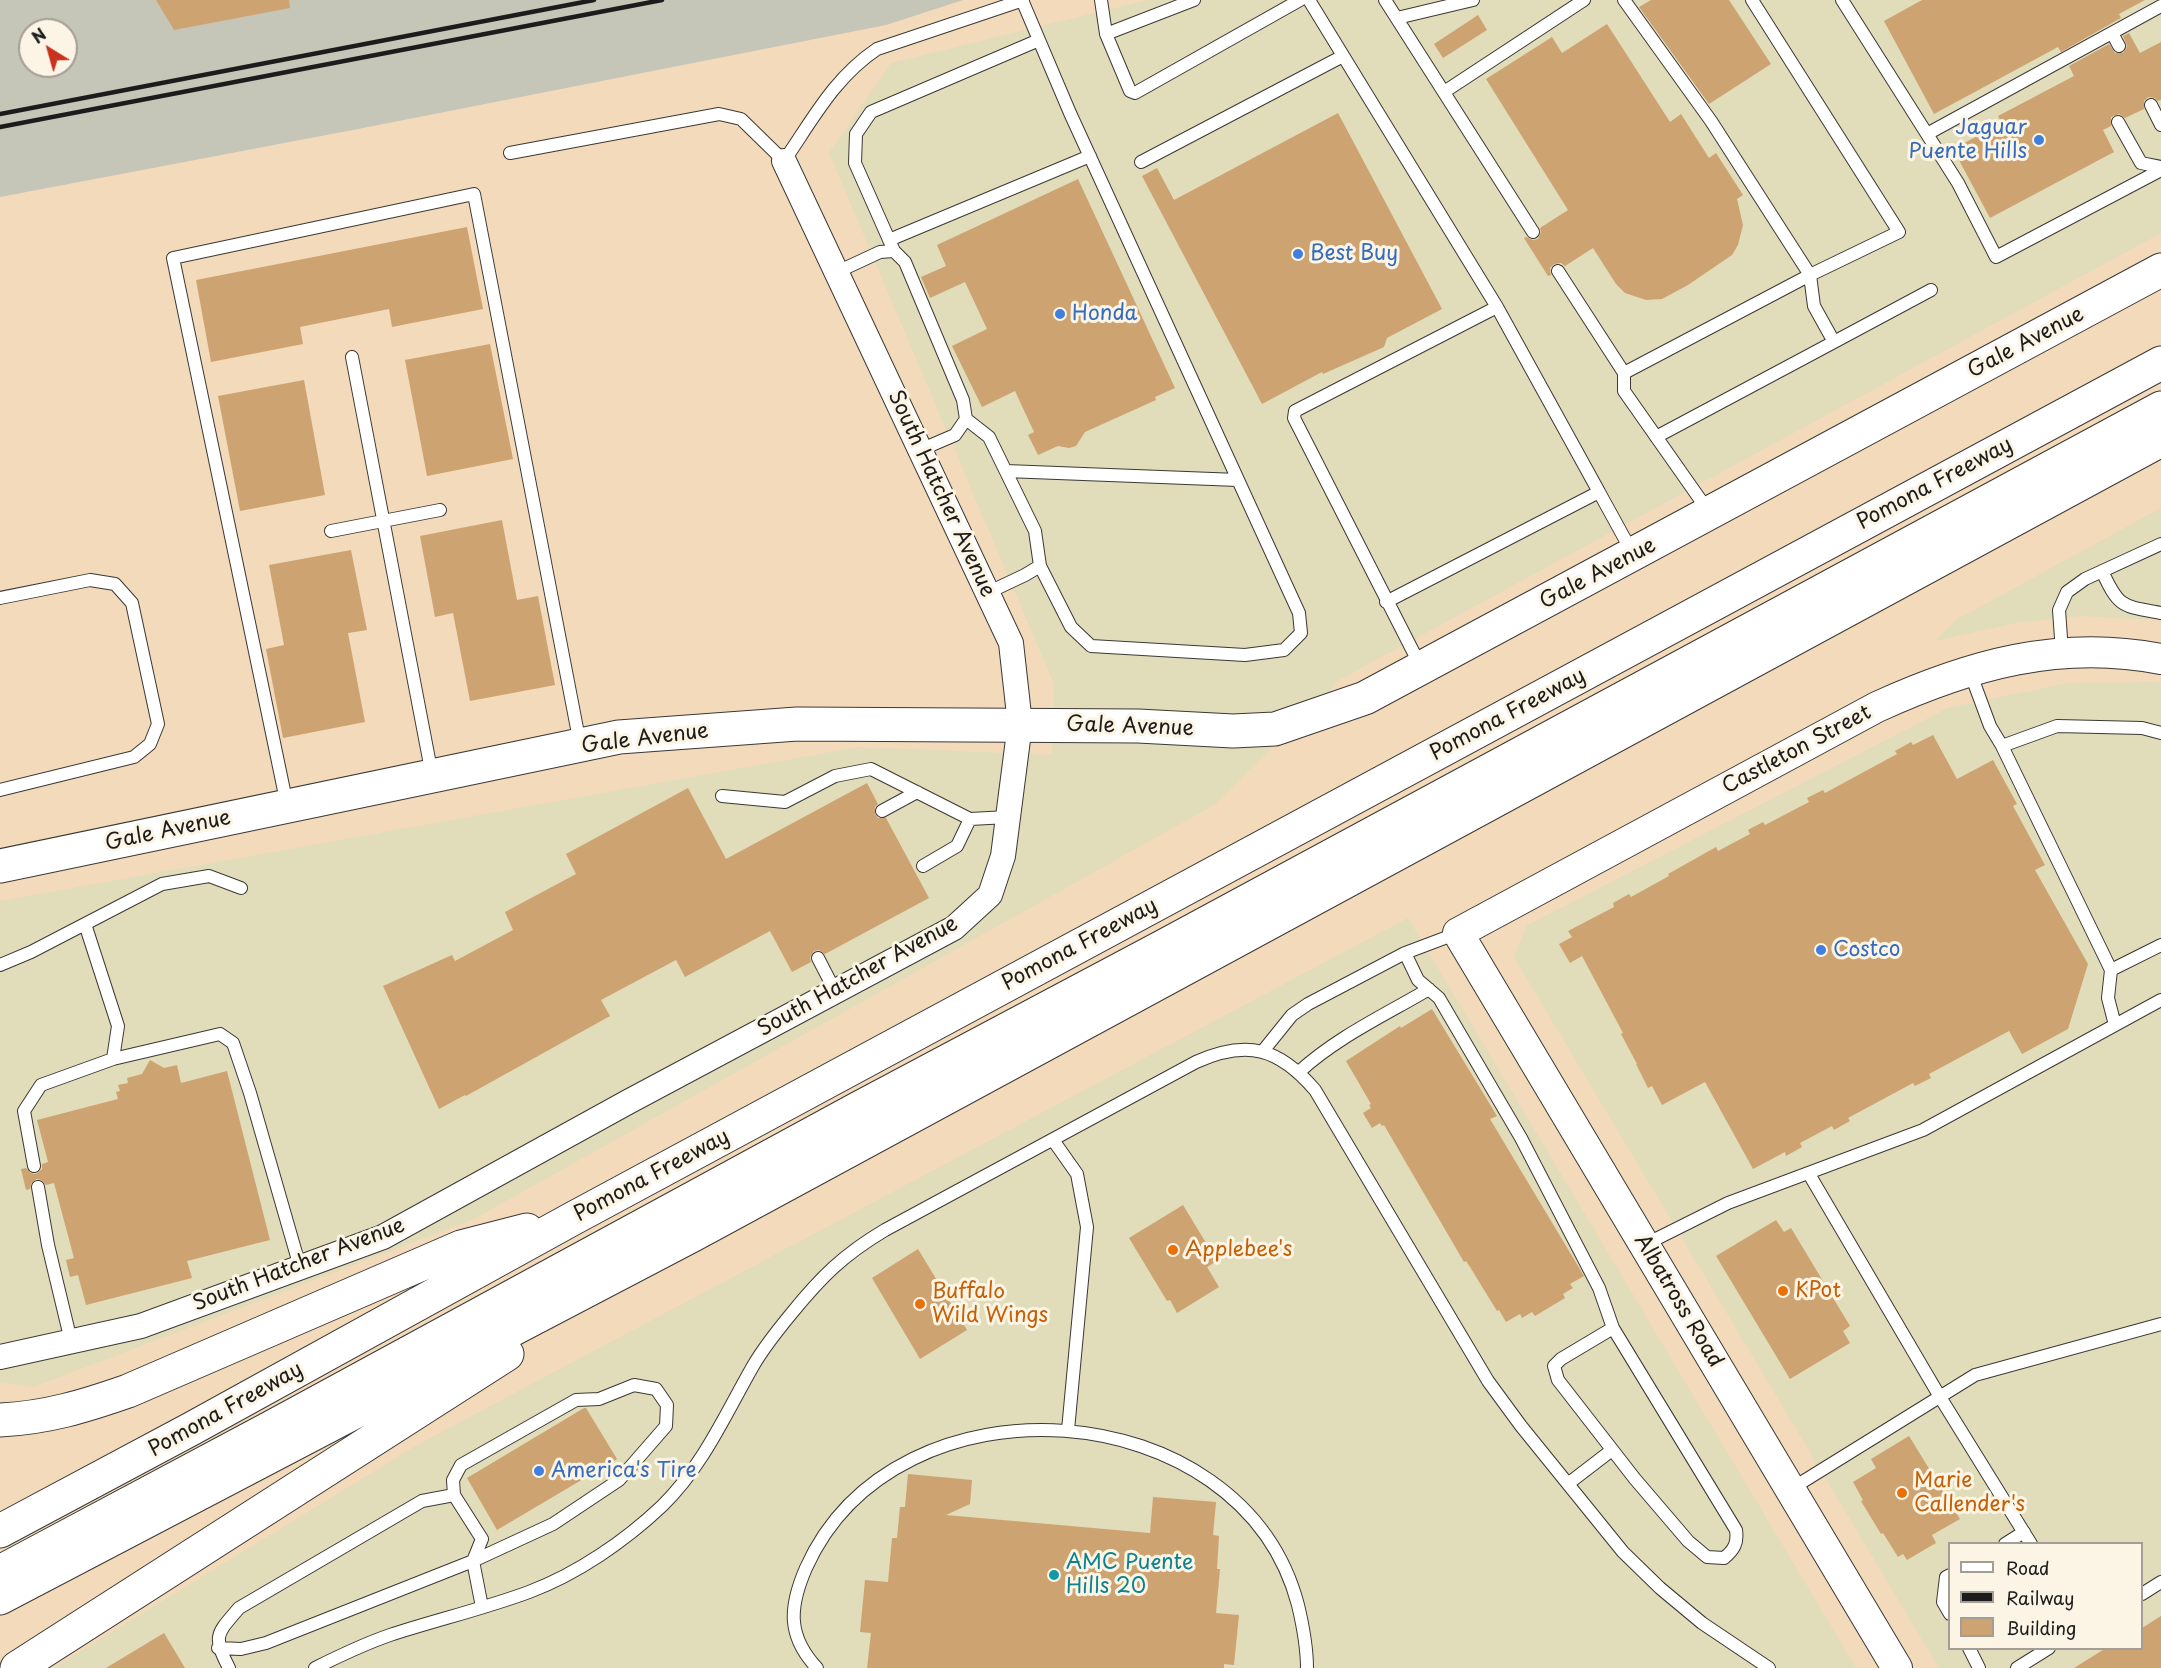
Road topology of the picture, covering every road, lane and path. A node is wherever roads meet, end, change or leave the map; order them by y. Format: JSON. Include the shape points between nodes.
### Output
{"nodes":[{"id":1,"x":1023,"y":0,"type":"edge"},
{"id":2,"x":1101,"y":0,"type":"edge"},
{"id":3,"x":1194,"y":0,"type":"edge"},
{"id":4,"x":1300,"y":0,"type":"edge"},
{"id":5,"x":1309,"y":0,"type":"edge"},
{"id":6,"x":1385,"y":0,"type":"edge"},
{"id":7,"x":1473,"y":0,"type":"edge"},
{"id":8,"x":1584,"y":0,"type":"edge"},
{"id":9,"x":1624,"y":0,"type":"edge"},
{"id":10,"x":1752,"y":0,"type":"edge"},
{"id":11,"x":1842,"y":0,"type":"edge"},
{"id":12,"x":2161,"y":6,"type":"edge"},
{"id":13,"x":1397,"y":18,"type":"junction"},
{"id":14,"x":2112,"y":33,"type":"junction"},
{"id":15,"x":1106,"y":34,"type":"junction"},
{"id":16,"x":1040,"y":40,"type":"junction"},
{"id":17,"x":2119,"y":46,"type":"dead end"},
{"id":18,"x":2080,"y":51,"type":"junction"},
{"id":19,"x":1343,"y":56,"type":"junction"},
{"id":20,"x":2086,"y":63,"type":"dead end"},
{"id":21,"x":1444,"y":92,"type":"junction"},
{"id":22,"x":2151,"y":105,"type":"dead end"},
{"id":23,"x":2118,"y":122,"type":"dead end"},
{"id":24,"x":2161,"y":125,"type":"edge"},
{"id":25,"x":1927,"y":134,"type":"junction"},
{"id":26,"x":510,"y":153,"type":"dead end"},
{"id":27,"x":1090,"y":156,"type":"junction"},
{"id":28,"x":784,"y":160,"type":"junction"},
{"id":29,"x":1141,"y":162,"type":"dead end"},
{"id":30,"x":2161,"y":169,"type":"edge"},
{"id":31,"x":1533,"y":232,"type":"dead end"},
{"id":32,"x":892,"y":246,"type":"junction"},
{"id":33,"x":2161,"y":270,"type":"edge"},
{"id":34,"x":1558,"y":271,"type":"dead end"},
{"id":35,"x":837,"y":272,"type":"junction"},
{"id":36,"x":1809,"y":275,"type":"junction"},
{"id":37,"x":1931,"y":290,"type":"dead end"},
{"id":38,"x":1497,"y":307,"type":"junction"},
{"id":39,"x":1834,"y":342,"type":"junction"},
{"id":40,"x":352,"y":357,"type":"dead end"},
{"id":41,"x":2161,"y":363,"type":"edge"},
{"id":42,"x":1624,"y":373,"type":"junction"},
{"id":43,"x":2161,"y":393,"type":"edge"},
{"id":44,"x":2161,"y":408,"type":"edge"},
{"id":45,"x":966,"y":419,"type":"junction"},
{"id":46,"x":1656,"y":437,"type":"junction"},
{"id":47,"x":2161,"y":440,"type":"edge"},
{"id":48,"x":920,"y":450,"type":"junction"},
{"id":49,"x":1006,"y":471,"type":"junction"},
{"id":50,"x":1238,"y":480,"type":"junction"},
{"id":51,"x":1599,"y":492,"type":"junction"},
{"id":52,"x":440,"y":510,"type":"dead end"},
{"id":53,"x":1710,"y":513,"type":"junction"},
{"id":54,"x":383,"y":521,"type":"junction"},
{"id":55,"x":331,"y":531,"type":"dead end"},
{"id":56,"x":2161,"y":544,"type":"edge"},
{"id":57,"x":1634,"y":555,"type":"junction"},
{"id":58,"x":1040,"y":566,"type":"junction"},
{"id":59,"x":2102,"y":572,"type":"junction"},
{"id":60,"x":987,"y":593,"type":"junction"},
{"id":61,"x":0,"y":598,"type":"edge"},
{"id":62,"x":1386,"y":602,"type":"junction"},
{"id":63,"x":2161,"y":613,"type":"edge"},
{"id":64,"x":2062,"y":652,"type":"junction"},
{"id":65,"x":2161,"y":659,"type":"edge"},
{"id":66,"x":1421,"y":668,"type":"junction"},
{"id":67,"x":1970,"y":671,"type":"junction"},
{"id":68,"x":1020,"y":724,"type":"junction"},
{"id":69,"x":2161,"y":733,"type":"edge"},
{"id":70,"x":580,"y":746,"type":"junction"},
{"id":71,"x":2002,"y":746,"type":"junction"},
{"id":72,"x":432,"y":776,"type":"junction"},
{"id":73,"x":0,"y":789,"type":"edge"},
{"id":74,"x":917,"y":792,"type":"junction"},
{"id":75,"x":722,"y":796,"type":"dead end"},
{"id":76,"x":287,"y":806,"type":"junction"},
{"id":77,"x":882,"y":811,"type":"dead end"},
{"id":78,"x":1008,"y":817,"type":"junction"},
{"id":79,"x":970,"y":819,"type":"junction"},
{"id":80,"x":0,"y":866,"type":"edge"},
{"id":81,"x":923,"y":866,"type":"dead end"},
{"id":82,"x":241,"y":888,"type":"dead end"},
{"id":83,"x":85,"y":924,"type":"junction"},
{"id":84,"x":1458,"y":933,"type":"junction"},
{"id":85,"x":2161,"y":945,"type":"edge"},
{"id":86,"x":1406,"y":953,"type":"junction"},
{"id":87,"x":818,"y":958,"type":"dead end"},
{"id":88,"x":0,"y":965,"type":"edge"},
{"id":89,"x":2111,"y":970,"type":"junction"},
{"id":90,"x":1430,"y":989,"type":"junction"},
{"id":91,"x":835,"y":991,"type":"junction"},
{"id":92,"x":2161,"y":1000,"type":"edge"},
{"id":93,"x":2115,"y":1025,"type":"junction"},
{"id":94,"x":1263,"y":1052,"type":"junction"},
{"id":95,"x":114,"y":1059,"type":"junction"},
{"id":96,"x":1299,"y":1072,"type":"junction"},
{"id":97,"x":1053,"y":1140,"type":"junction"},
{"id":98,"x":34,"y":1166,"type":"dead end"},
{"id":99,"x":1809,"y":1174,"type":"junction"},
{"id":100,"x":38,"y":1187,"type":"dead end"},
{"id":101,"x":572,"y":1219,"type":"junction"},
{"id":102,"x":693,"y":1235,"type":"junction"},
{"id":103,"x":1644,"y":1245,"type":"junction"},
{"id":104,"x":300,"y":1267,"type":"junction"},
{"id":105,"x":2161,"y":1324,"type":"edge"},
{"id":106,"x":1613,"y":1328,"type":"junction"},
{"id":107,"x":71,"y":1341,"type":"junction"},
{"id":108,"x":0,"y":1357,"type":"edge"},
{"id":109,"x":1940,"y":1397,"type":"junction"},
{"id":110,"x":0,"y":1420,"type":"edge"},
{"id":111,"x":1068,"y":1430,"type":"junction"},
{"id":112,"x":1612,"y":1450,"type":"junction"},
{"id":113,"x":1569,"y":1483,"type":"junction"},
{"id":114,"x":1790,"y":1490,"type":"junction"},
{"id":115,"x":454,"y":1495,"type":"junction"},
{"id":116,"x":0,"y":1531,"type":"edge"},
{"id":117,"x":2024,"y":1532,"type":"junction"},
{"id":118,"x":2008,"y":1542,"type":"edge"},
{"id":119,"x":2030,"y":1542,"type":"edge"},
{"id":120,"x":96,"y":1548,"type":"junction"},
{"id":121,"x":0,"y":1556,"type":"edge"},
{"id":122,"x":473,"y":1561,"type":"junction"},
{"id":123,"x":0,"y":1572,"type":"edge"},
{"id":124,"x":1948,"y":1576,"type":"edge"},
{"id":125,"x":2161,"y":1582,"type":"edge"},
{"id":126,"x":2143,"y":1593,"type":"edge"},
{"id":127,"x":0,"y":1598,"type":"edge"},
{"id":128,"x":482,"y":1607,"type":"junction"},
{"id":129,"x":1948,"y":1611,"type":"edge"},
{"id":130,"x":0,"y":1619,"type":"edge"},
{"id":131,"x":218,"y":1648,"type":"junction"},
{"id":132,"x":1969,"y":1650,"type":"edge"},
{"id":133,"x":2046,"y":1650,"type":"edge"},
{"id":134,"x":17,"y":1668,"type":"edge"},
{"id":135,"x":229,"y":1668,"type":"edge"},
{"id":136,"x":315,"y":1668,"type":"edge"},
{"id":137,"x":817,"y":1668,"type":"edge"},
{"id":138,"x":1307,"y":1668,"type":"edge"},
{"id":139,"x":1769,"y":1668,"type":"edge"},
{"id":140,"x":1897,"y":1668,"type":"edge"},
{"id":141,"x":1979,"y":1668,"type":"edge"},
{"id":142,"x":2016,"y":1668,"type":"edge"}],
"edges":[{"from":1,"to":16,"type":"lane"},
{"from":1,"to":28,"type":"lane","via":[[877,49],[837,83]]},
{"from":2,"to":15,"type":"lane"},
{"from":3,"to":15,"type":"lane"},
{"from":4,"to":15,"type":"lane","via":[[1135,93],[1130,91]]},
{"from":5,"to":19,"type":"lane"},
{"from":6,"to":13,"type":"lane"},
{"from":7,"to":13,"type":"lane"},
{"from":8,"to":21,"type":"lane"},
{"from":9,"to":36,"type":"lane","via":[[1711,121]]},
{"from":10,"to":36,"type":"lane","via":[[1899,232]]},
{"from":11,"to":25,"type":"lane"},
{"from":12,"to":14,"type":"lane"},
{"from":13,"to":21,"type":"lane"},
{"from":14,"to":17,"type":"lane"},
{"from":14,"to":18,"type":"lane"},
{"from":16,"to":27,"type":"lane"},
{"from":16,"to":32,"type":"lane","via":[[872,112],[856,134],[855,163]]},
{"from":18,"to":20,"type":"lane"},
{"from":18,"to":25,"type":"lane"},
{"from":19,"to":29,"type":"lane"},
{"from":19,"to":38,"type":"lane"},
{"from":21,"to":31,"type":"lane"},
{"from":22,"to":24,"type":"lane"},
{"from":23,"to":30,"type":"lane","via":[[2141,163]]},
{"from":25,"to":30,"type":"lane","via":[[1958,183],[1996,257]]},
{"from":26,"to":28,"type":"lane","via":[[719,114],[741,119]]},
{"from":27,"to":32,"type":"lane"},
{"from":27,"to":50,"type":"lane"},
{"from":28,"to":35,"type":"street","name":"South Hatcher Avenue"},
{"from":32,"to":35,"type":"lane"},
{"from":32,"to":45,"type":"lane","via":[[905,262],[963,399]]},
{"from":33,"to":53,"type":"main road","name":"Gale Avenue"},
{"from":34,"to":42,"type":"lane"},
{"from":35,"to":48,"type":"street","name":"South Hatcher Avenue"},
{"from":36,"to":39,"type":"lane","via":[[1814,306]]},
{"from":36,"to":42,"type":"lane"},
{"from":37,"to":39,"type":"lane"},
{"from":38,"to":51,"type":"lane"},
{"from":38,"to":62,"type":"lane","via":[[1295,411],[1294,418]]},
{"from":39,"to":46,"type":"lane"},
{"from":40,"to":54,"type":"lane"},
{"from":41,"to":101,"type":"main road","name":"Pomona Freeway"},
{"from":42,"to":46,"type":"lane","via":[[1624,391]]},
{"from":43,"to":121,"type":"main road"},
{"from":44,"to":123,"type":"main road"},
{"from":45,"to":48,"type":"lane","via":[[955,435]]},
{"from":45,"to":49,"type":"lane","via":[[989,437]]},
{"from":46,"to":53,"type":"lane"},
{"from":47,"to":102,"type":"main road"},
{"from":48,"to":60,"type":"street","name":"South Hatcher Avenue"},
{"from":49,"to":50,"type":"lane"},
{"from":49,"to":58,"type":"lane","via":[[1035,531]]},
{"from":50,"to":58,"type":"lane","via":[[1299,614],[1301,633],[1284,650],[1245,655],[1091,646],[1071,627]]},
{"from":51,"to":57,"type":"lane"},
{"from":51,"to":62,"type":"lane"},
{"from":52,"to":54,"type":"lane"},
{"from":53,"to":57,"type":"main road","name":"Gale Avenue"},
{"from":54,"to":55,"type":"lane"},
{"from":54,"to":72,"type":"lane"},
{"from":56,"to":59,"type":"lane"},
{"from":57,"to":66,"type":"main road","name":"Gale Avenue"},
{"from":58,"to":60,"type":"lane"},
{"from":59,"to":63,"type":"lane","via":[[2121,604]]},
{"from":59,"to":64,"type":"lane","via":[[2067,592],[2059,610]]},
{"from":60,"to":68,"type":"street","name":"South Hatcher Avenue","via":[[1011,643]]},
{"from":61,"to":73,"type":"lane","via":[[90,580],[115,584],[132,603],[158,724],[150,744],[134,757]]},
{"from":62,"to":66,"type":"lane"},
{"from":64,"to":65,"type":"street","name":"Castleton Street","via":[[2108,651]]},
{"from":64,"to":67,"type":"street","name":"Castleton Street"},
{"from":66,"to":68,"type":"main road","name":"Gale Avenue","via":[[1365,698],[1275,729]]},
{"from":67,"to":71,"type":"lane","via":[[1990,726]]},
{"from":67,"to":84,"type":"street","name":"Castleton Street","via":[[1920,687],[1877,707]]},
{"from":68,"to":70,"type":"main road","name":"Gale Avenue","via":[[797,724],[619,737]]},
{"from":68,"to":78,"type":"street","name":"South Hatcher Avenue"},
{"from":69,"to":71,"type":"lane","via":[[2142,728],[2057,726]]},
{"from":70,"to":72,"type":"main road","name":"Gale Avenue"},
{"from":70,"to":76,"type":"lane","via":[[474,194],[173,258]]},
{"from":71,"to":89,"type":"lane"},
{"from":72,"to":76,"type":"main road","name":"Gale Avenue"},
{"from":74,"to":75,"type":"lane","via":[[871,769],[835,776],[785,802]]},
{"from":74,"to":77,"type":"lane"},
{"from":74,"to":79,"type":"lane"},
{"from":76,"to":80,"type":"main road","name":"Gale Avenue"},
{"from":78,"to":79,"type":"lane"},
{"from":78,"to":91,"type":"street","name":"South Hatcher Avenue","via":[[1003,856],[990,895],[954,928]]},
{"from":79,"to":81,"type":"lane","via":[[957,846]]},
{"from":82,"to":83,"type":"lane","via":[[208,876],[162,884]]},
{"from":83,"to":88,"type":"lane"},
{"from":83,"to":95,"type":"lane","via":[[118,1026]]},
{"from":84,"to":86,"type":"lane"},
{"from":84,"to":103,"type":"street","name":"Albatross Road"},
{"from":85,"to":89,"type":"lane"},
{"from":86,"to":90,"type":"lane","via":[[1418,980]]},
{"from":86,"to":94,"type":"lane","via":[[1292,1015]]},
{"from":87,"to":91,"type":"lane"},
{"from":89,"to":93,"type":"lane","via":[[2108,998]]},
{"from":90,"to":96,"type":"lane","via":[[1334,1044]]},
{"from":90,"to":106,"type":"lane","via":[[1521,1138],[1599,1288]]},
{"from":91,"to":104,"type":"street","name":"South Hatcher Avenue","via":[[383,1236]]},
{"from":92,"to":93,"type":"lane"},
{"from":93,"to":99,"type":"lane","via":[[1923,1131]]},
{"from":94,"to":96,"type":"lane","via":[[1279,1057]]},
{"from":94,"to":97,"type":"lane","via":[[1215,1054]]},
{"from":95,"to":98,"type":"lane","via":[[41,1085],[24,1111]]},
{"from":95,"to":104,"type":"lane","via":[[220,1034],[233,1043]]},
{"from":96,"to":113,"type":"lane","via":[[1315,1090],[1497,1395]]},
{"from":97,"to":111,"type":"lane","via":[[1077,1174],[1087,1227]]},
{"from":97,"to":128,"type":"lane","via":[[885,1230],[843,1258],[823,1276],[772,1338],[704,1454],[662,1506],[604,1551],[560,1577],[530,1592]]},
{"from":99,"to":103,"type":"lane","via":[[1728,1203]]},
{"from":99,"to":109,"type":"lane"},
{"from":100,"to":107,"type":"lane"},
{"from":101,"to":110,"type":"main road","via":[[460,1247],[128,1391],[72,1410]]},
{"from":101,"to":116,"type":"main road","name":"Pomona Freeway"},
{"from":102,"to":120,"type":"main road"},
{"from":102,"to":134,"type":"main road"},
{"from":103,"to":114,"type":"street","name":"Albatross Road"},
{"from":104,"to":107,"type":"street","name":"South Hatcher Avenue","via":[[141,1326]]},
{"from":105,"to":109,"type":"lane","via":[[1975,1375]]},
{"from":106,"to":112,"type":"lane","via":[[1554,1366],[1558,1380]]},
{"from":106,"to":112,"type":"lane","via":[[1736,1530],[1733,1550],[1724,1558],[1707,1557],[1688,1541]]},
{"from":107,"to":108,"type":"street","name":"South Hatcher Avenue"},
{"from":109,"to":114,"type":"lane"},
{"from":109,"to":117,"type":"lane"},
{"from":111,"to":137,"type":"lane","via":[[1037,1429],[952,1443],[904,1464],[864,1491],[827,1532],[800,1583],[793,1618],[796,1636]]},
{"from":111,"to":138,"type":"lane","via":[[1127,1441],[1158,1453],[1215,1484],[1240,1506],[1285,1567],[1301,1616]]},
{"from":112,"to":113,"type":"lane"},
{"from":113,"to":139,"type":"lane","via":[[1623,1552],[1660,1588],[1702,1623]]},
{"from":114,"to":140,"type":"street","name":"Albatross Road"},
{"from":115,"to":122,"type":"lane","via":[[482,1539]]},
{"from":115,"to":122,"type":"lane","via":[[453,1480],[461,1465],[576,1400],[599,1399],[634,1385],[656,1389],[667,1405],[666,1426],[618,1480],[553,1524]]},
{"from":115,"to":131,"type":"lane","via":[[422,1501],[239,1608],[219,1631]]},
{"from":117,"to":118,"type":"lane"},
{"from":117,"to":119,"type":"lane"},
{"from":120,"to":127,"type":"main road"},
{"from":120,"to":130,"type":"main road"},
{"from":122,"to":128,"type":"lane"},
{"from":122,"to":131,"type":"lane","via":[[266,1643]]},
{"from":124,"to":129,"type":"lane","via":[[1943,1602]]},
{"from":125,"to":126,"type":"lane"},
{"from":128,"to":136,"type":"lane","via":[[387,1636]]},
{"from":131,"to":135,"type":"lane"},
{"from":132,"to":141,"type":"lane"},
{"from":133,"to":142,"type":"lane"}]}
